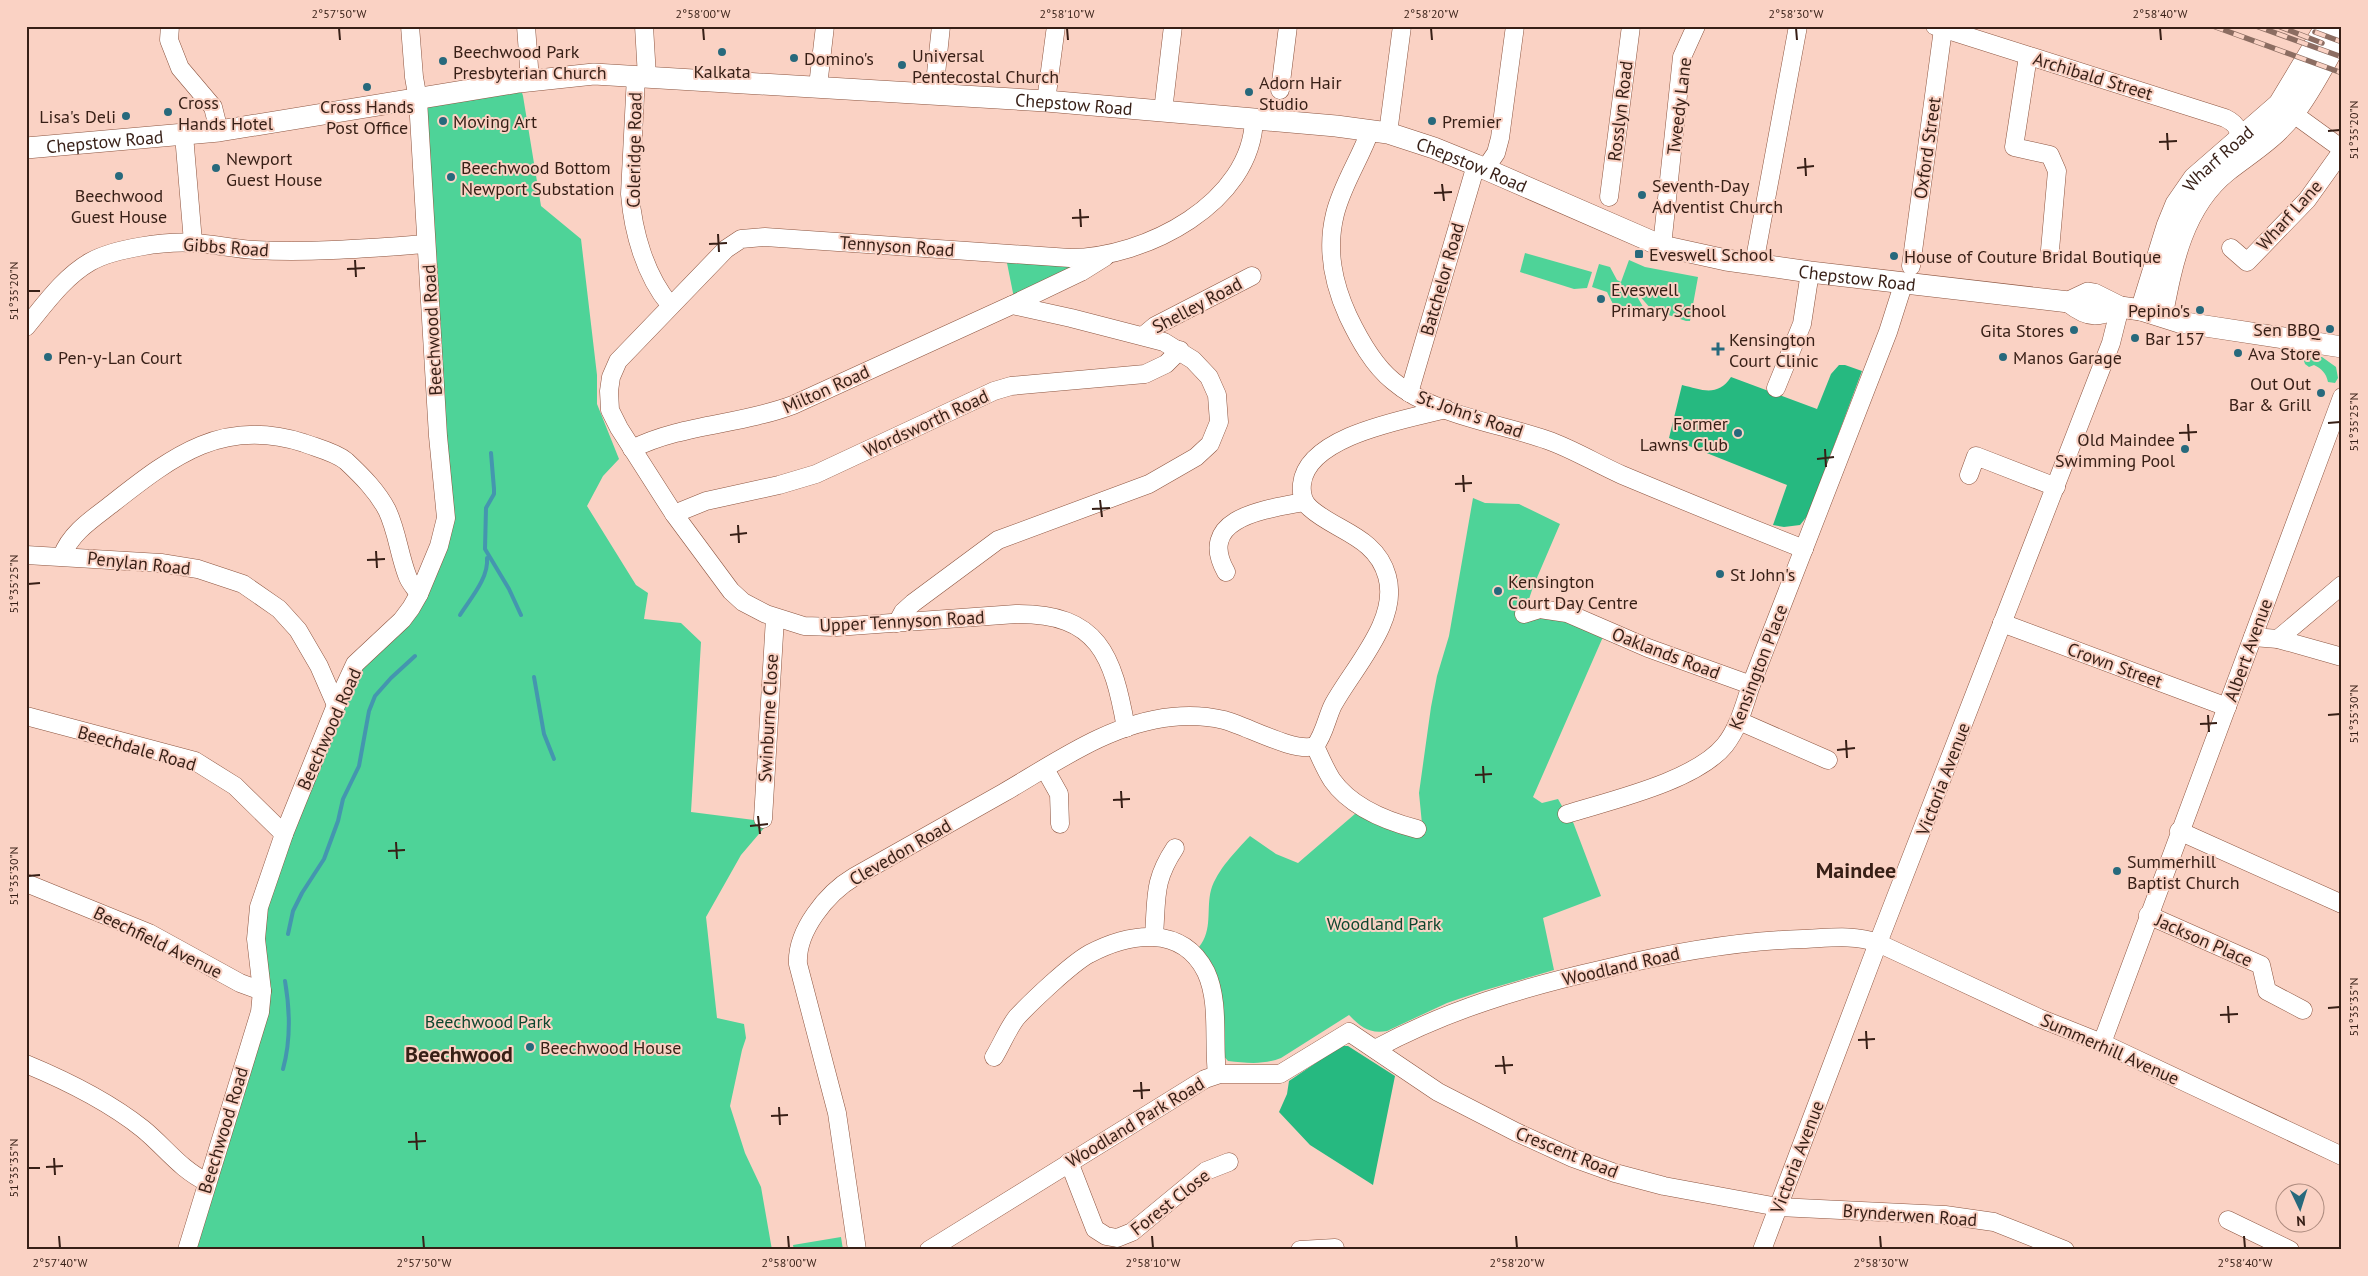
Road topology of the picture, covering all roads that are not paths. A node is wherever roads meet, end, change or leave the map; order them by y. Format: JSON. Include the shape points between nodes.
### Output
{"nodes":[{"id":1,"x":170,"y":26,"type":"edge"},
{"id":2,"x":410,"y":26,"type":"edge"},
{"id":3,"x":526,"y":26,"type":"edge"},
{"id":4,"x":644,"y":26,"type":"edge"},
{"id":5,"x":825,"y":26,"type":"edge"},
{"id":6,"x":941,"y":26,"type":"edge"},
{"id":7,"x":1056,"y":26,"type":"edge"},
{"id":8,"x":1173,"y":26,"type":"edge"},
{"id":9,"x":1288,"y":26,"type":"edge"},
{"id":10,"x":1402,"y":26,"type":"edge"},
{"id":11,"x":1515,"y":26,"type":"edge"},
{"id":12,"x":1631,"y":26,"type":"edge"},
{"id":13,"x":1696,"y":26,"type":"edge"},
{"id":14,"x":1798,"y":26,"type":"edge"},
{"id":15,"x":2326,"y":26,"type":"edge"},
{"id":16,"x":1939,"y":28,"type":"edge"},
{"id":17,"x":2342,"y":33,"type":"edge"},
{"id":18,"x":2028,"y":56,"type":"junction"},
{"id":19,"x":642,"y":76,"type":"junction"},
{"id":20,"x":530,"y":80,"type":"junction"},
{"id":21,"x":818,"y":86,"type":"junction"},
{"id":22,"x":1280,"y":90,"type":"dead end"},
{"id":23,"x":934,"y":93,"type":"junction"},
{"id":24,"x":418,"y":100,"type":"junction"},
{"id":25,"x":1046,"y":101,"type":"junction"},
{"id":26,"x":2286,"y":109,"type":"junction"},
{"id":27,"x":1162,"y":111,"type":"junction"},
{"id":28,"x":1254,"y":119,"type":"junction"},
{"id":29,"x":219,"y":131,"type":"junction"},
{"id":30,"x":1379,"y":132,"type":"junction"},
{"id":31,"x":184,"y":135,"type":"junction"},
{"id":32,"x":2239,"y":138,"type":"junction"},
{"id":33,"x":26,"y":148,"type":"edge"},
{"id":34,"x":2342,"y":150,"type":"edge"},
{"id":35,"x":2235,"y":165,"type":"junction"},
{"id":36,"x":1480,"y":167,"type":"junction"},
{"id":37,"x":1609,"y":197,"type":"dead end"},
{"id":38,"x":193,"y":242,"type":"junction"},
{"id":39,"x":426,"y":244,"type":"junction"},
{"id":40,"x":1662,"y":246,"type":"junction"},
{"id":41,"x":2231,"y":248,"type":"dead end"},
{"id":42,"x":2050,"y":250,"type":"dead end"},
{"id":43,"x":1107,"y":256,"type":"junction"},
{"id":44,"x":1754,"y":264,"type":"junction"},
{"id":45,"x":1810,"y":272,"type":"junction"},
{"id":46,"x":1252,"y":276,"type":"dead end"},
{"id":47,"x":1907,"y":276,"type":"junction"},
{"id":48,"x":670,"y":305,"type":"junction"},
{"id":49,"x":1012,"y":305,"type":"junction"},
{"id":50,"x":2120,"y":306,"type":"junction"},
{"id":51,"x":2141,"y":310,"type":"junction"},
{"id":52,"x":2162,"y":316,"type":"junction"},
{"id":53,"x":26,"y":327,"type":"edge"},
{"id":54,"x":1143,"y":336,"type":"junction"},
{"id":55,"x":2342,"y":347,"type":"edge"},
{"id":56,"x":1180,"y":350,"type":"junction"},
{"id":57,"x":1776,"y":388,"type":"dead end"},
{"id":58,"x":1409,"y":393,"type":"junction"},
{"id":59,"x":2342,"y":398,"type":"edge"},
{"id":60,"x":1446,"y":409,"type":"junction"},
{"id":61,"x":632,"y":449,"type":"junction"},
{"id":62,"x":1969,"y":475,"type":"dead end"},
{"id":63,"x":2056,"y":487,"type":"junction"},
{"id":64,"x":1304,"y":502,"type":"junction"},
{"id":65,"x":674,"y":514,"type":"junction"},
{"id":66,"x":1804,"y":549,"type":"junction"},
{"id":67,"x":26,"y":555,"type":"edge"},
{"id":68,"x":62,"y":556,"type":"junction"},
{"id":69,"x":1226,"y":572,"type":"dead end"},
{"id":70,"x":2342,"y":585,"type":"edge"},
{"id":71,"x":419,"y":594,"type":"junction"},
{"id":72,"x":1524,"y":614,"type":"dead end"},
{"id":73,"x":775,"y":618,"type":"junction"},
{"id":74,"x":897,"y":623,"type":"junction"},
{"id":75,"x":2002,"y":623,"type":"junction"},
{"id":76,"x":2253,"y":637,"type":"junction"},
{"id":77,"x":2278,"y":639,"type":"junction"},
{"id":78,"x":2342,"y":657,"type":"edge"},
{"id":79,"x":1751,"y":685,"type":"junction"},
{"id":80,"x":336,"y":705,"type":"junction"},
{"id":81,"x":2227,"y":707,"type":"junction"},
{"id":82,"x":26,"y":716,"type":"edge"},
{"id":83,"x":1739,"y":721,"type":"junction"},
{"id":84,"x":1126,"y":728,"type":"junction"},
{"id":85,"x":1314,"y":746,"type":"junction"},
{"id":86,"x":1828,"y":760,"type":"dead end"},
{"id":87,"x":1045,"y":769,"type":"junction"},
{"id":88,"x":1567,"y":814,"type":"dead end"},
{"id":89,"x":763,"y":819,"type":"dead end"},
{"id":90,"x":1060,"y":824,"type":"dead end"},
{"id":91,"x":1417,"y":829,"type":"dead end"},
{"id":92,"x":2179,"y":831,"type":"junction"},
{"id":93,"x":284,"y":834,"type":"junction"},
{"id":94,"x":1174,"y":848,"type":"dead end"},
{"id":95,"x":26,"y":883,"type":"edge"},
{"id":96,"x":2342,"y":904,"type":"edge"},
{"id":97,"x":2148,"y":915,"type":"junction"},
{"id":98,"x":1154,"y":935,"type":"junction"},
{"id":99,"x":1878,"y":943,"type":"junction"},
{"id":100,"x":262,"y":990,"type":"junction"},
{"id":101,"x":2303,"y":1010,"type":"dead end"},
{"id":102,"x":2102,"y":1043,"type":"junction"},
{"id":103,"x":1375,"y":1049,"type":"junction"},
{"id":104,"x":994,"y":1056,"type":"dead end"},
{"id":105,"x":26,"y":1064,"type":"edge"},
{"id":106,"x":1217,"y":1074,"type":"junction"},
{"id":107,"x":2342,"y":1156,"type":"edge"},
{"id":108,"x":1069,"y":1162,"type":"junction"},
{"id":109,"x":1229,"y":1162,"type":"dead end"},
{"id":110,"x":207,"y":1182,"type":"junction"},
{"id":111,"x":1778,"y":1207,"type":"junction"},
{"id":112,"x":2228,"y":1220,"type":"dead end"},
{"id":113,"x":1335,"y":1248,"type":"dead end"},
{"id":114,"x":187,"y":1250,"type":"edge"},
{"id":115,"x":856,"y":1250,"type":"edge"},
{"id":116,"x":929,"y":1250,"type":"edge"},
{"id":117,"x":1300,"y":1250,"type":"edge"},
{"id":118,"x":1762,"y":1250,"type":"edge"},
{"id":119,"x":2065,"y":1250,"type":"edge"},
{"id":120,"x":2290,"y":1250,"type":"edge"}],
"edges":[{"from":1,"to":29,"type":"street","via":[[169,40],[180,68],[213,106]]},
{"from":2,"to":24,"type":"street","name":"Beechwood Road"},
{"from":3,"to":20,"type":"street"},
{"from":4,"to":19,"type":"street","name":"Coleridge Road"},
{"from":5,"to":21,"type":"street"},
{"from":6,"to":23,"type":"street"},
{"from":7,"to":25,"type":"street"},
{"from":8,"to":27,"type":"street"},
{"from":9,"to":22,"type":"street"},
{"from":10,"to":30,"type":"street","name":"St. John's Road"},
{"from":11,"to":36,"type":"street","name":"Batchelor Road","via":[[1496,153]]},
{"from":12,"to":37,"type":"street","name":"Rosslyn Road"},
{"from":13,"to":40,"type":"street","name":"Tweedy Lane","via":[[1682,57]]},
{"from":14,"to":44,"type":"street"},
{"from":15,"to":26,"type":"main road","name":"Wharf Road"},
{"from":16,"to":18,"type":"street","name":"Archibald Street"},
{"from":16,"to":47,"type":"street","name":"Oxford Street"},
{"from":17,"to":26,"type":"main road","name":"Wharf Road"},
{"from":18,"to":32,"type":"street","name":"Archibald Street","via":[[2226,118],[2239,129]]},
{"from":18,"to":42,"type":"street","via":[[2014,147],[2050,155],[2057,171]]},
{"from":19,"to":20,"type":"main road","name":"Chepstow Road","via":[[594,74]]},
{"from":19,"to":21,"type":"main road","name":"Chepstow Road"},
{"from":19,"to":48,"type":"street","name":"Coleridge Road","via":[[631,207],[647,265]]},
{"from":20,"to":24,"type":"main road","name":"Chepstow Road"},
{"from":21,"to":23,"type":"main road","name":"Chepstow Road"},
{"from":23,"to":25,"type":"main road","name":"Chepstow Road"},
{"from":24,"to":29,"type":"main road","name":"Chepstow Road"},
{"from":24,"to":39,"type":"street","name":"Beechwood Road"},
{"from":25,"to":27,"type":"main road","name":"Chepstow Road"},
{"from":26,"to":32,"type":"main road","name":"Wharf Road"},
{"from":26,"to":34,"type":"street"},
{"from":26,"to":35,"type":"main road","name":"Wharf Road","via":[[2275,135]]},
{"from":27,"to":28,"type":"main road","name":"Chepstow Road"},
{"from":28,"to":30,"type":"main road","name":"Chepstow Road"},
{"from":28,"to":43,"type":"street","name":"Tennyson Road","via":[[1247,157],[1229,186],[1217,198],[1193,217],[1156,238]]},
{"from":29,"to":31,"type":"main road","name":"Chepstow Road"},
{"from":30,"to":36,"type":"main road","name":"Chepstow Road","via":[[1434,148]]},
{"from":30,"to":58,"type":"street","name":"St. John's Road","via":[[1335,212],[1331,240],[1332,271],[1343,305],[1373,359],[1393,382]]},
{"from":31,"to":33,"type":"main road","name":"Chepstow Road"},
{"from":31,"to":38,"type":"street"},
{"from":32,"to":35,"type":"street"},
{"from":32,"to":51,"type":"main road","name":"Wharf Road","via":[[2194,178],[2176,204]]},
{"from":34,"to":41,"type":"street","name":"Wharf Lane","via":[[2307,200],[2247,262]]},
{"from":35,"to":52,"type":"main road","name":"Wharf Road","via":[[2209,186],[2197,202],[2182,235]]},
{"from":36,"to":40,"type":"main road","name":"Chepstow Road"},
{"from":36,"to":58,"type":"street","name":"Batchelor Road"},
{"from":38,"to":39,"type":"street","name":"Gibbs Road","via":[[254,250],[330,250]]},
{"from":38,"to":53,"type":"street","name":"Gibbs Road","via":[[150,246],[91,261],[64,282]]},
{"from":39,"to":71,"type":"street","name":"Beechwood Road","via":[[446,518],[439,546]]},
{"from":40,"to":44,"type":"main road","name":"Chepstow Road"},
{"from":43,"to":48,"type":"street","name":"Tennyson Road","via":[[1070,258],[751,237],[726,249]]},
{"from":43,"to":49,"type":"street","name":"Milton Road","via":[[1082,272]]},
{"from":44,"to":45,"type":"main road","name":"Chepstow Road"},
{"from":45,"to":47,"type":"main road","name":"Chepstow Road"},
{"from":45,"to":57,"type":"street","via":[[1802,324]]},
{"from":46,"to":54,"type":"street","name":"Shelley Road","via":[[1155,326]]},
{"from":47,"to":50,"type":"main road","name":"Chepstow Road","via":[[2069,302],[2088,293]]},
{"from":47,"to":66,"type":"street","name":"Kensington Place"},
{"from":48,"to":61,"type":"street","name":"Tennyson Road","via":[[618,361],[611,376],[610,410]]},
{"from":49,"to":54,"type":"street"},
{"from":49,"to":61,"type":"street","name":"Milton Road","via":[[793,406],[661,436]]},
{"from":50,"to":51,"type":"main road","name":"Chepstow Road"},
{"from":50,"to":63,"type":"street","name":"Victoria Avenue","via":[[2111,343]]},
{"from":51,"to":52,"type":"main road","name":"Chepstow Road"},
{"from":52,"to":55,"type":"main road","name":"Chepstow Road","via":[[2179,322]]},
{"from":54,"to":56,"type":"street"},
{"from":56,"to":65,"type":"street","name":"Wordsworth Road","via":[[1166,364],[1145,374],[1011,386],[994,391],[816,474],[695,504]]},
{"from":56,"to":74,"type":"street","via":[[1203,369],[1217,395],[1217,429],[1204,451],[1179,469],[1149,484],[998,540],[912,603],[902,612]]},
{"from":58,"to":60,"type":"street","name":"St. John's Road"},
{"from":59,"to":76,"type":"street","name":"Albert Avenue"},
{"from":60,"to":64,"type":"street","via":[[1366,430],[1328,448],[1312,462],[1303,477]]},
{"from":60,"to":66,"type":"street","name":"St. John's Road","via":[[1549,441]]},
{"from":61,"to":65,"type":"street","name":"Upper Tennyson Road"},
{"from":62,"to":63,"type":"street","via":[[1976,456]]},
{"from":63,"to":75,"type":"street","name":"Victoria Avenue"},
{"from":64,"to":69,"type":"street","via":[[1251,514],[1227,528],[1220,538],[1218,550]]},
{"from":64,"to":85,"type":"street","via":[[1314,512],[1357,537],[1374,553],[1387,574],[1390,593],[1382,623],[1334,702]]},
{"from":65,"to":73,"type":"street","name":"Upper Tennyson Road","via":[[731,591],[750,606]]},
{"from":66,"to":79,"type":"street","name":"Kensington Place"},
{"from":67,"to":68,"type":"street","name":"Penylan Road"},
{"from":68,"to":71,"type":"street","via":[[77,532],[174,459],[214,439],[264,434],[318,448],[343,459],[362,476],[388,512],[407,577]]},
{"from":68,"to":80,"type":"street","name":"Penylan Road","via":[[161,563],[198,569],[243,584],[293,623],[319,666]]},
{"from":70,"to":77,"type":"street"},
{"from":71,"to":80,"type":"street","name":"Beechwood Road","via":[[402,620],[355,664]]},
{"from":72,"to":79,"type":"street","name":"Oaklands Road","via":[[1540,609],[1567,613],[1648,648]]},
{"from":73,"to":74,"type":"street","name":"Upper Tennyson Road","via":[[820,627]]},
{"from":73,"to":89,"type":"street","name":"Swinburne Close"},
{"from":74,"to":84,"type":"street","name":"Upper Tennyson Road","via":[[1029,614],[1048,615],[1071,623],[1091,636],[1110,663]]},
{"from":75,"to":81,"type":"street","name":"Crown Street"},
{"from":75,"to":99,"type":"street","name":"Victoria Avenue"},
{"from":76,"to":77,"type":"street"},
{"from":76,"to":81,"type":"street","name":"Albert Avenue"},
{"from":77,"to":78,"type":"street"},
{"from":79,"to":83,"type":"street","name":"Kensington Place"},
{"from":80,"to":93,"type":"street","name":"Beechwood Road"},
{"from":81,"to":92,"type":"street","name":"Albert Avenue"},
{"from":82,"to":93,"type":"street","name":"Beechdale Road","via":[[195,761],[235,786]]},
{"from":83,"to":86,"type":"street"},
{"from":83,"to":88,"type":"street","name":"Kensington Place","via":[[1724,746],[1700,766],[1648,789]]},
{"from":84,"to":85,"type":"street","name":"Clevedon Road","via":[[1157,719],[1198,716],[1234,723],[1295,746]]},
{"from":84,"to":87,"type":"street","name":"Clevedon Road"},
{"from":85,"to":91,"type":"street","via":[[1332,780],[1346,794],[1382,817]]},
{"from":87,"to":90,"type":"street","via":[[1059,794]]},
{"from":87,"to":115,"type":"street","name":"Clevedon Road","via":[[845,883],[822,907],[801,941],[798,970],[837,1113]]},
{"from":92,"to":96,"type":"street"},
{"from":92,"to":97,"type":"street","name":"Albert Avenue"},
{"from":93,"to":100,"type":"street","name":"Beechwood Road","via":[[259,907],[256,939]]},
{"from":94,"to":98,"type":"street","via":[[1158,879]]},
{"from":95,"to":100,"type":"street","name":"Beechfield Avenue","via":[[149,933],[240,983]]},
{"from":97,"to":101,"type":"street","name":"Jackson Place","via":[[2261,965],[2267,991]]},
{"from":97,"to":102,"type":"street","name":"Albert Avenue"},
{"from":98,"to":104,"type":"street","via":[[1138,937],[1082,959],[1017,1018]]},
{"from":98,"to":106,"type":"street","via":[[1187,949],[1205,971],[1213,998]]},
{"from":99,"to":102,"type":"street","name":"Summerhill Avenue","via":[[2039,1018]]},
{"from":99,"to":103,"type":"street","name":"Woodland Road","via":[[1854,938],[1752,941],[1650,958],[1485,1000]]},
{"from":99,"to":111,"type":"street","name":"Victoria Avenue"},
{"from":100,"to":110,"type":"street","name":"Beechwood Road","via":[[258,1019]]},
{"from":102,"to":107,"type":"street","name":"Summerhill Avenue"},
{"from":103,"to":106,"type":"street","name":"Woodland Park Road","via":[[1347,1032],[1283,1073]]},
{"from":103,"to":111,"type":"street","name":"Crescent Road","via":[[1438,1092],[1573,1158],[1661,1185]]},
{"from":105,"to":110,"type":"street","via":[[86,1092],[119,1112],[194,1176]]},
{"from":106,"to":108,"type":"street","name":"Woodland Park Road","via":[[1200,1081]]},
{"from":108,"to":109,"type":"street","name":"Forest Close","via":[[1095,1229],[1117,1238],[1132,1232],[1206,1171]]},
{"from":108,"to":116,"type":"street","name":"Woodland Park Road"},
{"from":110,"to":114,"type":"street","name":"Beechwood Road"},
{"from":111,"to":118,"type":"street","name":"Victoria Avenue"},
{"from":111,"to":119,"type":"street","name":"Brynderwen Road","via":[[1945,1215],[1994,1222]]},
{"from":112,"to":120,"type":"street"},
{"from":113,"to":117,"type":"street"}]}
